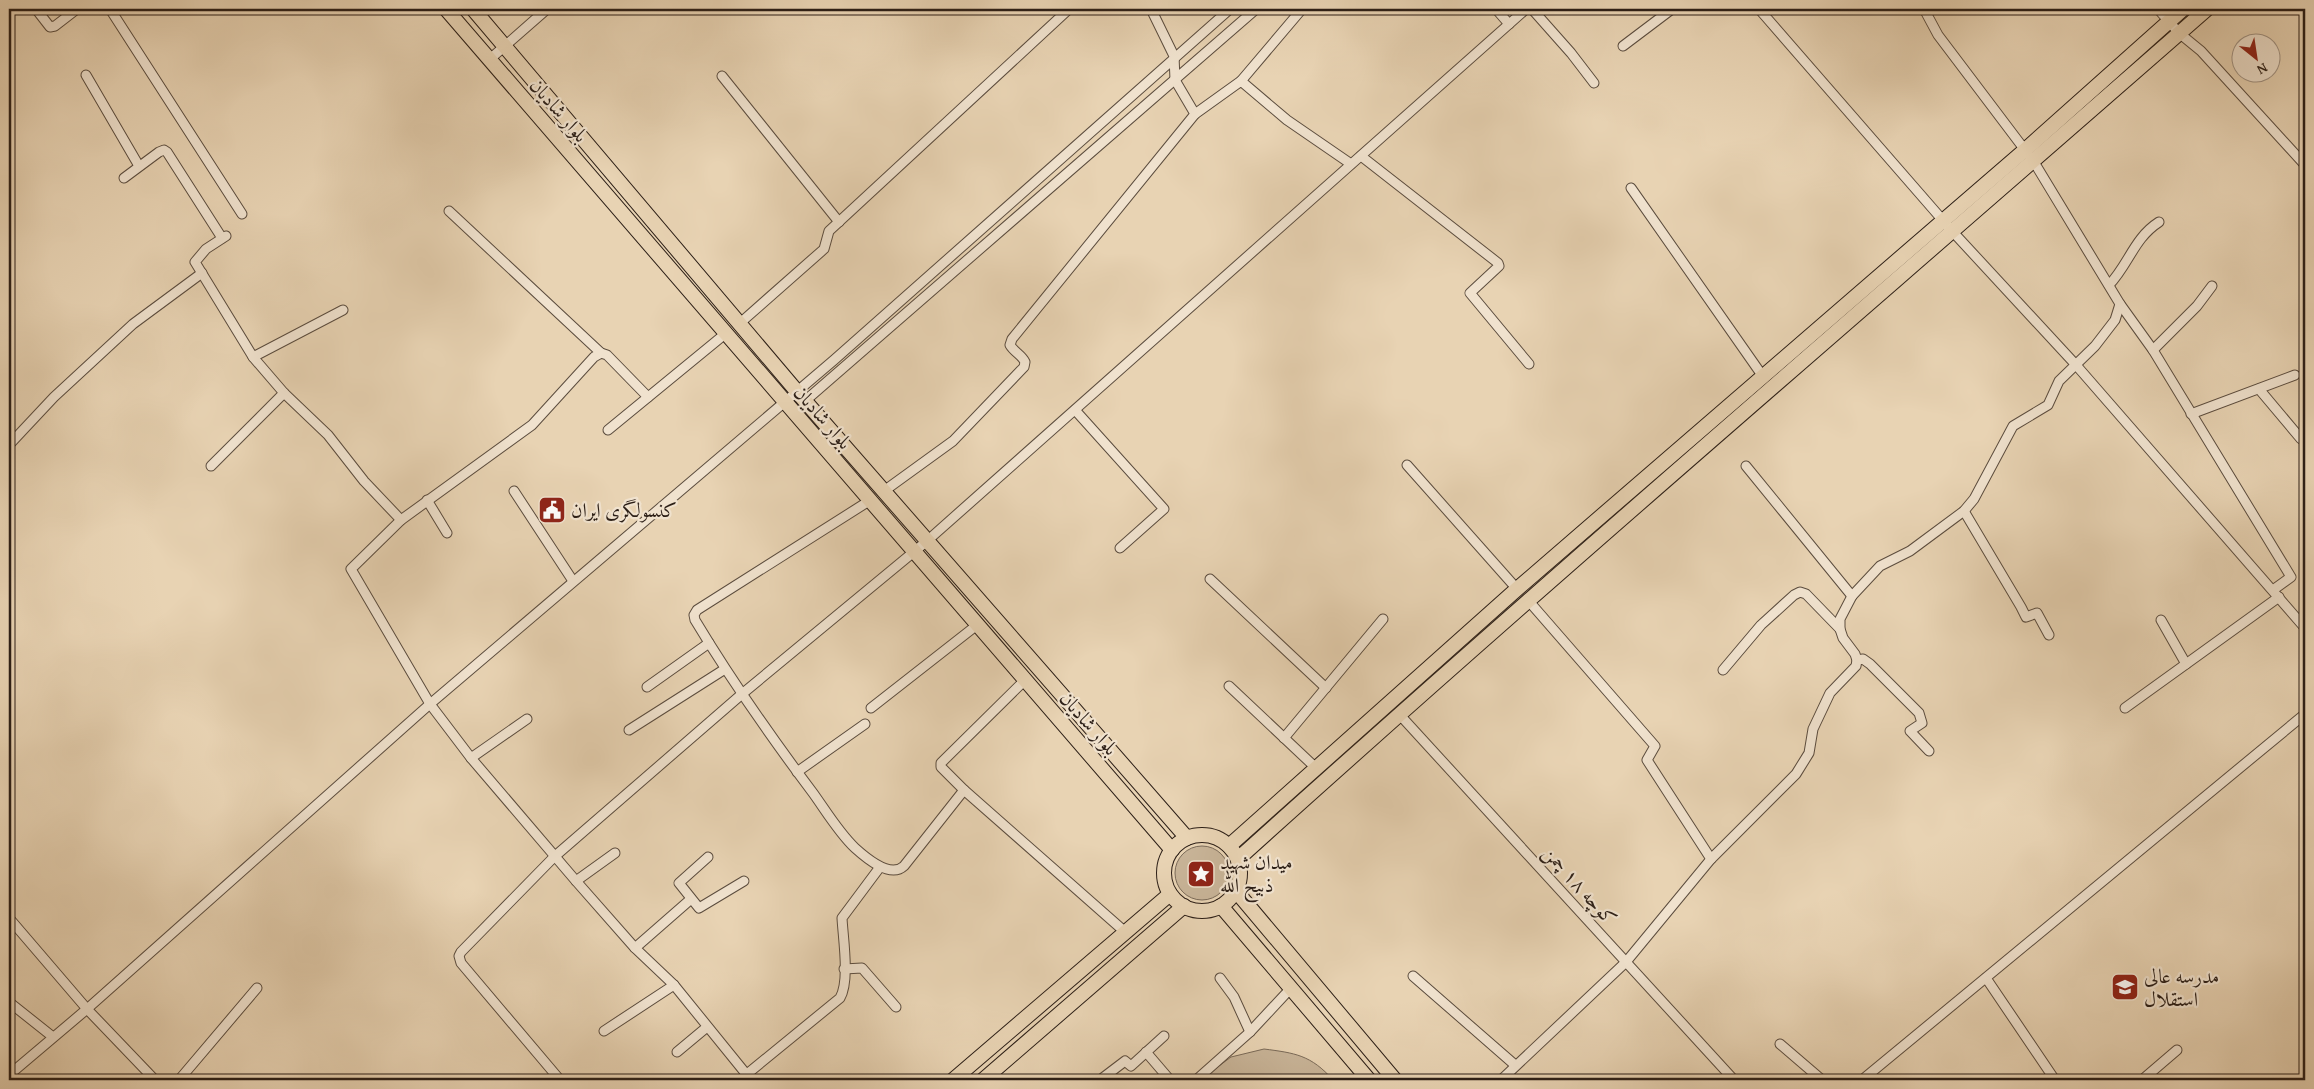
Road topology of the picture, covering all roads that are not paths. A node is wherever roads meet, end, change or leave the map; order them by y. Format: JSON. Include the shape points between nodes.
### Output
{"nodes":[{"id":1,"x":36,"y":9,"type":"edge"},
{"id":2,"x":77,"y":9,"type":"edge"},
{"id":3,"x":110,"y":9,"type":"edge"},
{"id":4,"x":446,"y":9,"type":"edge"},
{"id":5,"x":473,"y":9,"type":"edge"},
{"id":6,"x":548,"y":9,"type":"edge"},
{"id":7,"x":1069,"y":9,"type":"edge"},
{"id":8,"x":1152,"y":9,"type":"edge"},
{"id":9,"x":1230,"y":9,"type":"edge"},
{"id":10,"x":1256,"y":9,"type":"edge"},
{"id":11,"x":1302,"y":9,"type":"edge"},
{"id":12,"x":1496,"y":9,"type":"edge"},
{"id":13,"x":1526,"y":9,"type":"edge"},
{"id":14,"x":1532,"y":9,"type":"edge"},
{"id":15,"x":1672,"y":9,"type":"edge"},
{"id":16,"x":1759,"y":9,"type":"edge"},
{"id":17,"x":1924,"y":9,"type":"edge"},
{"id":18,"x":2158,"y":9,"type":"edge"},
{"id":19,"x":2183,"y":9,"type":"edge"},
{"id":20,"x":2207,"y":9,"type":"edge"},
{"id":21,"x":2169,"y":21,"type":"junction"},
{"id":22,"x":1509,"y":24,"type":"junction"},
{"id":23,"x":2179,"y":33,"type":"junction"},
{"id":24,"x":505,"y":46,"type":"junction"},
{"id":25,"x":1623,"y":46,"type":"dead end"},
{"id":26,"x":1174,"y":56,"type":"junction"},
{"id":27,"x":490,"y":59,"type":"junction"},
{"id":28,"x":86,"y":75,"type":"dead end"},
{"id":29,"x":722,"y":76,"type":"dead end"},
{"id":30,"x":1175,"y":80,"type":"junction"},
{"id":31,"x":1241,"y":81,"type":"junction"},
{"id":32,"x":1594,"y":83,"type":"dead end"},
{"id":33,"x":1195,"y":114,"type":"junction"},
{"id":34,"x":2025,"y":150,"type":"junction"},
{"id":35,"x":1361,"y":156,"type":"junction"},
{"id":36,"x":2034,"y":162,"type":"junction"},
{"id":37,"x":1351,"y":164,"type":"junction"},
{"id":38,"x":2305,"y":165,"type":"edge"},
{"id":39,"x":139,"y":166,"type":"junction"},
{"id":40,"x":124,"y":178,"type":"dead end"},
{"id":41,"x":1631,"y":188,"type":"dead end"},
{"id":42,"x":449,"y":211,"type":"dead end"},
{"id":43,"x":242,"y":214,"type":"dead end"},
{"id":44,"x":1943,"y":221,"type":"junction"},
{"id":45,"x":839,"y":222,"type":"junction"},
{"id":46,"x":2159,"y":222,"type":"dead end"},
{"id":47,"x":1953,"y":232,"type":"junction"},
{"id":48,"x":202,"y":273,"type":"junction"},
{"id":49,"x":2109,"y":285,"type":"junction"},
{"id":50,"x":2212,"y":286,"type":"dead end"},
{"id":51,"x":2120,"y":304,"type":"junction"},
{"id":52,"x":342,"y":310,"type":"dead end"},
{"id":53,"x":739,"y":324,"type":"junction"},
{"id":54,"x":725,"y":334,"type":"junction"},
{"id":55,"x":2153,"y":350,"type":"junction"},
{"id":56,"x":601,"y":353,"type":"junction"},
{"id":57,"x":253,"y":357,"type":"junction"},
{"id":58,"x":1529,"y":364,"type":"dead end"},
{"id":59,"x":2076,"y":365,"type":"junction"},
{"id":60,"x":2295,"y":375,"type":"dead end"},
{"id":61,"x":1764,"y":378,"type":"junction"},
{"id":62,"x":2259,"y":389,"type":"junction"},
{"id":63,"x":284,"y":393,"type":"junction"},
{"id":64,"x":801,"y":396,"type":"junction"},
{"id":65,"x":648,"y":397,"type":"junction"},
{"id":66,"x":784,"y":402,"type":"junction"},
{"id":67,"x":1075,"y":410,"type":"junction"},
{"id":68,"x":2191,"y":414,"type":"junction"},
{"id":69,"x":608,"y":430,"type":"dead end"},
{"id":70,"x":2301,"y":439,"type":"dead end"},
{"id":71,"x":9,"y":444,"type":"edge"},
{"id":72,"x":1407,"y":465,"type":"dead end"},
{"id":73,"x":210,"y":466,"type":"dead end"},
{"id":74,"x":1746,"y":466,"type":"dead end"},
{"id":75,"x":514,"y":491,"type":"dead end"},
{"id":76,"x":884,"y":491,"type":"junction"},
{"id":77,"x":427,"y":500,"type":"junction"},
{"id":78,"x":869,"y":500,"type":"junction"},
{"id":79,"x":1964,"y":511,"type":"junction"},
{"id":80,"x":402,"y":520,"type":"junction"},
{"id":81,"x":447,"y":533,"type":"dead end"},
{"id":82,"x":927,"y":541,"type":"junction"},
{"id":83,"x":1120,"y":548,"type":"dead end"},
{"id":84,"x":914,"y":552,"type":"junction"},
{"id":85,"x":1210,"y":579,"type":"dead end"},
{"id":86,"x":573,"y":581,"type":"junction"},
{"id":87,"x":1517,"y":589,"type":"junction"},
{"id":88,"x":2276,"y":594,"type":"junction"},
{"id":89,"x":1852,"y":596,"type":"junction"},
{"id":90,"x":1527,"y":600,"type":"junction"},
{"id":91,"x":1383,"y":619,"type":"dead end"},
{"id":92,"x":2161,"y":620,"type":"dead end"},
{"id":93,"x":977,"y":624,"type":"junction"},
{"id":94,"x":2305,"y":628,"type":"edge"},
{"id":95,"x":1840,"y":629,"type":"junction"},
{"id":96,"x":2049,"y":635,"type":"dead end"},
{"id":97,"x":709,"y":643,"type":"junction"},
{"id":98,"x":1857,"y":660,"type":"junction"},
{"id":99,"x":2186,"y":664,"type":"junction"},
{"id":100,"x":725,"y":669,"type":"junction"},
{"id":101,"x":1723,"y":670,"type":"dead end"},
{"id":102,"x":1025,"y":680,"type":"junction"},
{"id":103,"x":1229,"y":686,"type":"dead end"},
{"id":104,"x":647,"y":687,"type":"dead end"},
{"id":105,"x":1326,"y":688,"type":"junction"},
{"id":106,"x":742,"y":694,"type":"junction"},
{"id":107,"x":430,"y":704,"type":"junction"},
{"id":108,"x":871,"y":708,"type":"dead end"},
{"id":109,"x":2125,"y":708,"type":"dead end"},
{"id":110,"x":1399,"y":714,"type":"junction"},
{"id":111,"x":2305,"y":714,"type":"edge"},
{"id":112,"x":527,"y":719,"type":"dead end"},
{"id":113,"x":865,"y":724,"type":"dead end"},
{"id":114,"x":629,"y":730,"type":"dead end"},
{"id":115,"x":1284,"y":738,"type":"junction"},
{"id":116,"x":1929,"y":751,"type":"dead end"},
{"id":117,"x":471,"y":758,"type":"junction"},
{"id":118,"x":1316,"y":768,"type":"junction"},
{"id":119,"x":798,"y":772,"type":"junction"},
{"id":120,"x":964,"y":790,"type":"junction"},
{"id":121,"x":1187,"y":838,"type":"junction"},
{"id":122,"x":1229,"y":846,"type":"junction"},
{"id":123,"x":1172,"y":850,"type":"junction"},
{"id":124,"x":615,"y":853,"type":"dead end"},
{"id":125,"x":554,"y":857,"type":"junction"},
{"id":126,"x":708,"y":857,"type":"dead end"},
{"id":127,"x":1238,"y":859,"type":"junction"},
{"id":128,"x":1710,"y":859,"type":"junction"},
{"id":129,"x":880,"y":867,"type":"junction"},
{"id":130,"x":744,"y":881,"type":"dead end"},
{"id":131,"x":576,"y":882,"type":"junction"},
{"id":132,"x":1236,"y":890,"type":"junction"},
{"id":133,"x":1170,"y":894,"type":"junction"},
{"id":134,"x":691,"y":899,"type":"junction"},
{"id":135,"x":1184,"y":906,"type":"junction"},
{"id":136,"x":1221,"y":906,"type":"junction"},
{"id":137,"x":9,"y":919,"type":"edge"},
{"id":138,"x":1124,"y":931,"type":"junction"},
{"id":139,"x":635,"y":948,"type":"junction"},
{"id":140,"x":1626,"y":962,"type":"junction"},
{"id":141,"x":844,"y":969,"type":"junction"},
{"id":142,"x":1413,"y":976,"type":"dead end"},
{"id":143,"x":1220,"y":978,"type":"dead end"},
{"id":144,"x":1986,"y":978,"type":"junction"},
{"id":145,"x":674,"y":985,"type":"junction"},
{"id":146,"x":257,"y":988,"type":"dead end"},
{"id":147,"x":1291,"y":988,"type":"junction"},
{"id":148,"x":9,"y":1002,"type":"edge"},
{"id":149,"x":896,"y":1007,"type":"dead end"},
{"id":150,"x":87,"y":1009,"type":"junction"},
{"id":151,"x":707,"y":1027,"type":"junction"},
{"id":152,"x":604,"y":1031,"type":"dead end"},
{"id":153,"x":1250,"y":1032,"type":"junction"},
{"id":154,"x":1164,"y":1036,"type":"dead end"},
{"id":155,"x":53,"y":1037,"type":"junction"},
{"id":156,"x":1780,"y":1044,"type":"dead end"},
{"id":157,"x":2177,"y":1050,"type":"dead end"},
{"id":158,"x":677,"y":1052,"type":"dead end"},
{"id":159,"x":1146,"y":1052,"type":"junction"},
{"id":160,"x":1515,"y":1066,"type":"junction"},
{"id":161,"x":9,"y":1075,"type":"edge"},
{"id":162,"x":749,"y":1077,"type":"edge"},
{"id":163,"x":155,"y":1080,"type":"edge"},
{"id":164,"x":179,"y":1080,"type":"edge"},
{"id":165,"x":560,"y":1080,"type":"edge"},
{"id":166,"x":953,"y":1080,"type":"edge"},
{"id":167,"x":983,"y":1080,"type":"edge"},
{"id":168,"x":1100,"y":1080,"type":"edge"},
{"id":169,"x":1170,"y":1080,"type":"edge"},
{"id":170,"x":1196,"y":1080,"type":"edge"},
{"id":171,"x":1369,"y":1080,"type":"edge"},
{"id":172,"x":1395,"y":1080,"type":"edge"},
{"id":173,"x":1501,"y":1080,"type":"edge"},
{"id":174,"x":1734,"y":1080,"type":"edge"},
{"id":175,"x":1822,"y":1080,"type":"edge"},
{"id":176,"x":1862,"y":1080,"type":"edge"},
{"id":177,"x":2055,"y":1080,"type":"edge"},
{"id":178,"x":2142,"y":1080,"type":"edge"}],
"edges":[{"from":1,"to":2,"type":"street","via":[[50,27]]},
{"from":3,"to":43,"type":"street"},
{"from":4,"to":27,"type":"main road","name":"بلوار شادیان"},
{"from":5,"to":24,"type":"main road","name":"بلوار شادیان"},
{"from":6,"to":24,"type":"street"},
{"from":7,"to":45,"type":"street"},
{"from":8,"to":26,"type":"street"},
{"from":9,"to":26,"type":"street"},
{"from":10,"to":30,"type":"street"},
{"from":11,"to":31,"type":"street"},
{"from":12,"to":22,"type":"street"},
{"from":13,"to":22,"type":"street"},
{"from":14,"to":32,"type":"street"},
{"from":15,"to":25,"type":"street"},
{"from":16,"to":44,"type":"street"},
{"from":17,"to":34,"type":"street","via":[[1938,35]]},
{"from":18,"to":21,"type":"street"},
{"from":19,"to":21,"type":"main road"},
{"from":20,"to":23,"type":"main road"},
{"from":21,"to":23,"type":"street"},
{"from":21,"to":34,"type":"main road"},
{"from":22,"to":35,"type":"street"},
{"from":23,"to":36,"type":"main road"},
{"from":23,"to":38,"type":"street","via":[[2201,51]]},
{"from":24,"to":27,"type":"street"},
{"from":24,"to":53,"type":"main road","name":"بلوار شادیان"},
{"from":26,"to":30,"type":"street"},
{"from":26,"to":64,"type":"street"},
{"from":27,"to":54,"type":"main road","name":"بلوار شادیان"},
{"from":28,"to":39,"type":"street"},
{"from":29,"to":45,"type":"street"},
{"from":30,"to":33,"type":"street"},
{"from":30,"to":64,"type":"street"},
{"from":31,"to":33,"type":"street"},
{"from":31,"to":37,"type":"street","via":[[1287,120]]},
{"from":33,"to":76,"type":"street","via":[[1012,339],[1010,345],[1026,362],[1024,367],[953,441]]},
{"from":34,"to":36,"type":"street"},
{"from":34,"to":44,"type":"main road"},
{"from":35,"to":37,"type":"street"},
{"from":35,"to":58,"type":"street","via":[[1498,263],[1499,266],[1470,293]]},
{"from":36,"to":47,"type":"main road"},
{"from":36,"to":49,"type":"street"},
{"from":37,"to":67,"type":"street"},
{"from":39,"to":40,"type":"street"},
{"from":39,"to":48,"type":"street","via":[[164,150],[224,237],[206,249],[196,263]]},
{"from":41,"to":61,"type":"street"},
{"from":42,"to":56,"type":"street"},
{"from":44,"to":47,"type":"street"},
{"from":44,"to":61,"type":"main road"},
{"from":45,"to":53,"type":"street","via":[[827,233],[824,249]]},
{"from":46,"to":49,"type":"street","via":[[2139,239],[2121,273]]},
{"from":47,"to":59,"type":"street"},
{"from":47,"to":90,"type":"main road"},
{"from":48,"to":57,"type":"street"},
{"from":48,"to":71,"type":"street","via":[[134,324],[54,397]]},
{"from":49,"to":51,"type":"street"},
{"from":50,"to":55,"type":"street","via":[[2197,306]]},
{"from":51,"to":55,"type":"street"},
{"from":51,"to":59,"type":"street","via":[[2115,320]]},
{"from":52,"to":57,"type":"street"},
{"from":53,"to":64,"type":"main road","name":"بلوار شادیان"},
{"from":54,"to":65,"type":"street"},
{"from":54,"to":66,"type":"main road","name":"بلوار شادیان"},
{"from":55,"to":68,"type":"street"},
{"from":56,"to":65,"type":"street","via":[[607,355]]},
{"from":56,"to":77,"type":"street","via":[[532,425]]},
{"from":57,"to":63,"type":"street"},
{"from":59,"to":79,"type":"street","via":[[2059,382],[2048,405],[2012,426],[1974,499]]},
{"from":59,"to":88,"type":"street"},
{"from":60,"to":62,"type":"street"},
{"from":61,"to":87,"type":"main road"},
{"from":62,"to":68,"type":"street"},
{"from":62,"to":70,"type":"street"},
{"from":63,"to":73,"type":"street"},
{"from":63,"to":80,"type":"street","via":[[328,435]]},
{"from":64,"to":66,"type":"street"},
{"from":64,"to":76,"type":"main road","name":"بلوار شادیان"},
{"from":65,"to":69,"type":"street"},
{"from":66,"to":78,"type":"main road","name":"بلوار شادیان"},
{"from":66,"to":86,"type":"street"},
{"from":67,"to":82,"type":"street"},
{"from":67,"to":83,"type":"street","via":[[1164,509]]},
{"from":68,"to":88,"type":"street","via":[[2291,577]]},
{"from":72,"to":87,"type":"street"},
{"from":74,"to":89,"type":"street"},
{"from":75,"to":86,"type":"street"},
{"from":76,"to":82,"type":"main road","name":"بلوار شادیان"},
{"from":77,"to":80,"type":"street"},
{"from":77,"to":81,"type":"street"},
{"from":78,"to":84,"type":"main road","name":"بلوار شادیان"},
{"from":78,"to":97,"type":"street","via":[[697,610],[695,620]]},
{"from":79,"to":89,"type":"street","via":[[1910,551],[1880,566]]},
{"from":79,"to":96,"type":"street","via":[[2026,618],[2038,613]]},
{"from":80,"to":107,"type":"street","via":[[351,569]]},
{"from":82,"to":84,"type":"street"},
{"from":82,"to":121,"type":"main road","name":"بلوار شادیان"},
{"from":84,"to":93,"type":"main road","name":"بلوار شادیان"},
{"from":84,"to":106,"type":"street"},
{"from":85,"to":105,"type":"street"},
{"from":86,"to":107,"type":"street"},
{"from":87,"to":118,"type":"main road"},
{"from":88,"to":94,"type":"street"},
{"from":88,"to":99,"type":"street"},
{"from":89,"to":95,"type":"street","via":[[1840,619]]},
{"from":90,"to":110,"type":"main road"},
{"from":90,"to":128,"type":"street","via":[[1656,746],[1647,760]]},
{"from":91,"to":105,"type":"street"},
{"from":92,"to":99,"type":"street"},
{"from":93,"to":102,"type":"main road","name":"بلوار شادیان"},
{"from":93,"to":108,"type":"street"},
{"from":95,"to":98,"type":"street"},
{"from":95,"to":101,"type":"street","via":[[1806,594],[1800,592],[1760,625]]},
{"from":97,"to":100,"type":"street"},
{"from":97,"to":104,"type":"street"},
{"from":98,"to":116,"type":"street","via":[[1863,659],[1870,664],[1919,713],[1922,723],[1910,731]]},
{"from":98,"to":128,"type":"street","via":[[1856,666],[1830,693],[1813,730],[1809,753],[1796,774]]},
{"from":99,"to":109,"type":"street"},
{"from":100,"to":106,"type":"street"},
{"from":100,"to":114,"type":"street"},
{"from":102,"to":120,"type":"street","via":[[941,763],[941,767]]},
{"from":102,"to":123,"type":"main road","name":"بلوار شادیان"},
{"from":103,"to":115,"type":"street"},
{"from":105,"to":115,"type":"street"},
{"from":106,"to":119,"type":"street"},
{"from":106,"to":125,"type":"street"},
{"from":107,"to":117,"type":"street"},
{"from":107,"to":150,"type":"street"},
{"from":110,"to":127,"type":"main road"},
{"from":110,"to":140,"type":"street","name":"كوچه ١٨ چمن"},
{"from":111,"to":144,"type":"street"},
{"from":112,"to":117,"type":"street"},
{"from":113,"to":119,"type":"street"},
{"from":115,"to":118,"type":"street"},
{"from":117,"to":125,"type":"street"},
{"from":118,"to":122,"type":"main road"},
{"from":119,"to":129,"type":"street","via":[[854,847]]},
{"from":120,"to":129,"type":"street","via":[[904,866],[897,870]]},
{"from":120,"to":138,"type":"street"},
{"from":121,"to":122,"type":"main road","via":[[1209,835]]},
{"from":121,"to":123,"type":"main road"},
{"from":122,"to":127,"type":"main road"},
{"from":123,"to":133,"type":"main road","via":[[1164,871]]},
{"from":124,"to":131,"type":"street"},
{"from":125,"to":131,"type":"street"},
{"from":125,"to":165,"type":"street","via":[[459,956],[461,963]]},
{"from":126,"to":134,"type":"street","via":[[679,883]]},
{"from":127,"to":132,"type":"main road","via":[[1240,875]]},
{"from":128,"to":140,"type":"street"},
{"from":129,"to":141,"type":"street","via":[[842,918]]},
{"from":130,"to":134,"type":"street","via":[[699,908]]},
{"from":131,"to":139,"type":"street"},
{"from":132,"to":136,"type":"main road"},
{"from":132,"to":172,"type":"main road"},
{"from":133,"to":135,"type":"main road"},
{"from":133,"to":138,"type":"main road"},
{"from":134,"to":139,"type":"street"},
{"from":135,"to":136,"type":"main road","via":[[1196,910]]},
{"from":135,"to":167,"type":"main road"},
{"from":136,"to":147,"type":"main road"},
{"from":137,"to":150,"type":"street"},
{"from":138,"to":166,"type":"main road"},
{"from":139,"to":145,"type":"street"},
{"from":140,"to":160,"type":"street"},
{"from":140,"to":174,"type":"street","name":"كوچه ١٨ چمن"},
{"from":141,"to":149,"type":"street","via":[[862,968]]},
{"from":141,"to":162,"type":"street","via":[[844,992],[840,998]]},
{"from":142,"to":160,"type":"street"},
{"from":143,"to":153,"type":"street","via":[[1234,997]]},
{"from":144,"to":176,"type":"street"},
{"from":144,"to":177,"type":"street"},
{"from":145,"to":151,"type":"street"},
{"from":145,"to":152,"type":"street"},
{"from":146,"to":164,"type":"street"},
{"from":147,"to":153,"type":"street"},
{"from":147,"to":171,"type":"main road"},
{"from":148,"to":155,"type":"street"},
{"from":150,"to":155,"type":"street"},
{"from":150,"to":163,"type":"street"},
{"from":151,"to":158,"type":"street"},
{"from":151,"to":162,"type":"street"},
{"from":153,"to":170,"type":"street"},
{"from":154,"to":159,"type":"street"},
{"from":155,"to":161,"type":"street"},
{"from":156,"to":175,"type":"street"},
{"from":157,"to":178,"type":"street"},
{"from":159,"to":168,"type":"street","via":[[1131,1066],[1124,1061]]},
{"from":159,"to":169,"type":"street"},
{"from":160,"to":173,"type":"street"}]}
